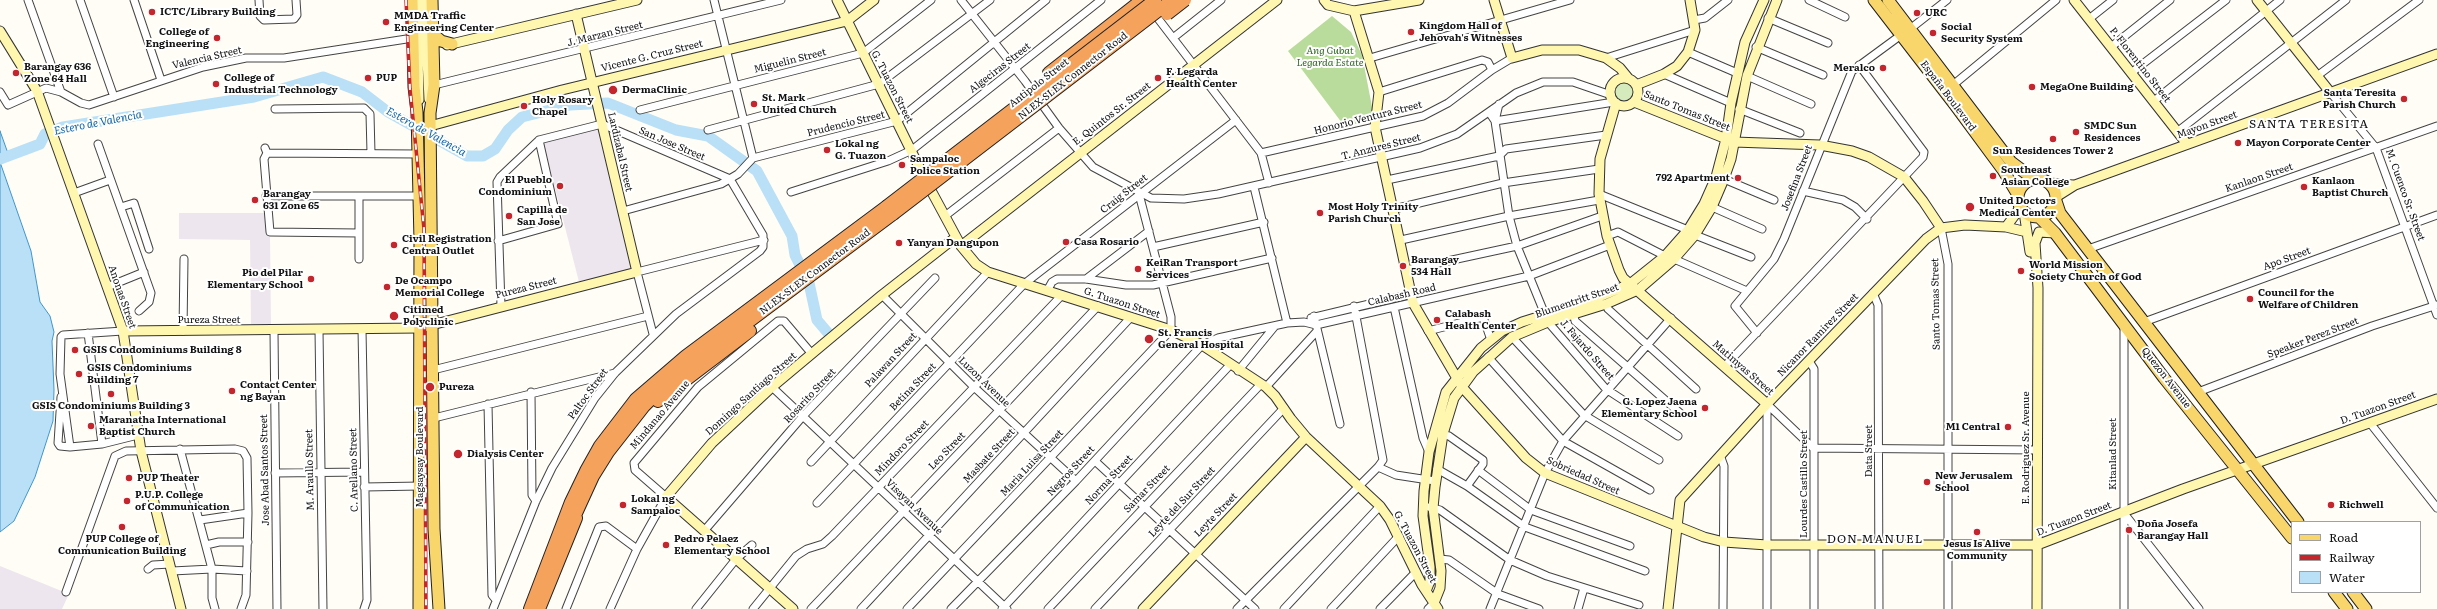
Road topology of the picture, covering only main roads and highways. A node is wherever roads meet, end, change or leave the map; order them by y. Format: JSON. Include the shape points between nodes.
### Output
{"nodes":[{"id":1,"x":412,"y":0,"type":"edge"},
{"id":2,"x":432,"y":0,"type":"edge"},
{"id":3,"x":1142,"y":0,"type":"edge"},
{"id":4,"x":1172,"y":0,"type":"edge"},
{"id":5,"x":1185,"y":0,"type":"edge"},
{"id":6,"x":1874,"y":0,"type":"edge"},
{"id":7,"x":1888,"y":0,"type":"edge"},
{"id":8,"x":1153,"y":5,"type":"edge"},
{"id":9,"x":1906,"y":32,"type":"junction"},
{"id":10,"x":433,"y":34,"type":"junction"},
{"id":11,"x":452,"y":44,"type":"road end"},
{"id":12,"x":1009,"y":126,"type":"junction"},
{"id":13,"x":2038,"y":179,"type":"junction"},
{"id":14,"x":2018,"y":195,"type":"junction"},
{"id":15,"x":2056,"y":199,"type":"junction"},
{"id":16,"x":890,"y":211,"type":"junction"},
{"id":17,"x":2040,"y":217,"type":"junction"},
{"id":18,"x":2147,"y":326,"type":"junction"},
{"id":19,"x":2137,"y":340,"type":"junction"},
{"id":20,"x":2179,"y":366,"type":"junction"},
{"id":21,"x":2164,"y":378,"type":"junction"},
{"id":22,"x":600,"y":446,"type":"junction"},
{"id":23,"x":2297,"y":521,"type":"edge"},
{"id":24,"x":2291,"y":537,"type":"edge"},
{"id":25,"x":2335,"y":593,"type":"edge"},
{"id":26,"x":2354,"y":593,"type":"edge"},
{"id":27,"x":419,"y":609,"type":"edge"},
{"id":28,"x":438,"y":609,"type":"edge"},
{"id":29,"x":521,"y":609,"type":"edge"},
{"id":30,"x":530,"y":609,"type":"edge"},
{"id":31,"x":538,"y":609,"type":"edge"},
{"id":32,"x":2347,"y":609,"type":"edge"},
{"id":33,"x":2366,"y":609,"type":"edge"}],
"edges":[{"from":1,"to":27,"type":"main road","name":"Magsaysay Boulevard","via":[[419,196]]},
{"from":2,"to":10,"type":"main road","name":"Magsaysay Boulevard"},
{"from":3,"to":16,"type":"highway","bridge":true,"via":[[977,129]]},
{"from":4,"to":12,"type":"highway","name":"NLEX-SLEX Connector Road","bridge":true},
{"from":5,"to":12,"type":"highway","bridge":true,"via":[[1107,60]]},
{"from":6,"to":9,"type":"main road","name":"España Boulevard"},
{"from":7,"to":9,"type":"main road","name":"España Boulevard"},
{"from":8,"to":16,"type":"highway","name":"NLEX-SLEX Connector Road","bridge":true},
{"from":9,"to":13,"type":"main road","name":"España Boulevard","via":[[1953,85],[2011,162]]},
{"from":9,"to":14,"type":"main road","name":"España Boulevard"},
{"from":10,"to":11,"type":"main road","via":[[441,41]]},
{"from":10,"to":28,"type":"main road","name":"Magsaysay Boulevard","via":[[434,47],[427,87],[431,127],[434,529]]},
{"from":12,"to":16,"type":"highway","name":"NLEX-SLEX Connector Road","bridge":true},
{"from":13,"to":14,"type":"main road","via":[[2025,183]]},
{"from":13,"to":15,"type":"main road","via":[[2049,183]]},
{"from":14,"to":17,"type":"main road","via":[[2022,210],[2030,216]]},
{"from":15,"to":17,"type":"main road","via":[[2052,210]]},
{"from":15,"to":18,"type":"main road","name":"Quezon Avenue","via":[[2060,212]]},
{"from":16,"to":22,"type":"highway","name":"NLEX-SLEX Connector Road","via":[[660,376],[636,399]]},
{"from":16,"to":31,"type":"highway","name":"NLEX-SLEX Connector Road","via":[[667,383],[644,406],[608,452],[593,476],[578,505]]},
{"from":17,"to":19,"type":"main road","name":"Quezon Avenue"},
{"from":18,"to":19,"type":"main road","via":[[2153,338],[2151,343],[2144,344]]},
{"from":18,"to":20,"type":"main road","name":"Quezon Avenue"},
{"from":19,"to":21,"type":"main road","name":"Quezon Avenue"},
{"from":20,"to":21,"type":"main road","via":[[2166,365],[2163,371]]},
{"from":20,"to":23,"type":"main road","name":"Quezon Avenue"},
{"from":21,"to":24,"type":"main road","name":"Quezon Avenue"},
{"from":22,"to":29,"type":"highway","via":[[582,470],[567,500]]},
{"from":22,"to":30,"type":"highway","name":"NLEX-SLEX Connector Road","via":[[570,502]]},
{"from":25,"to":32,"type":"main road"},
{"from":26,"to":33,"type":"main road"}]}
